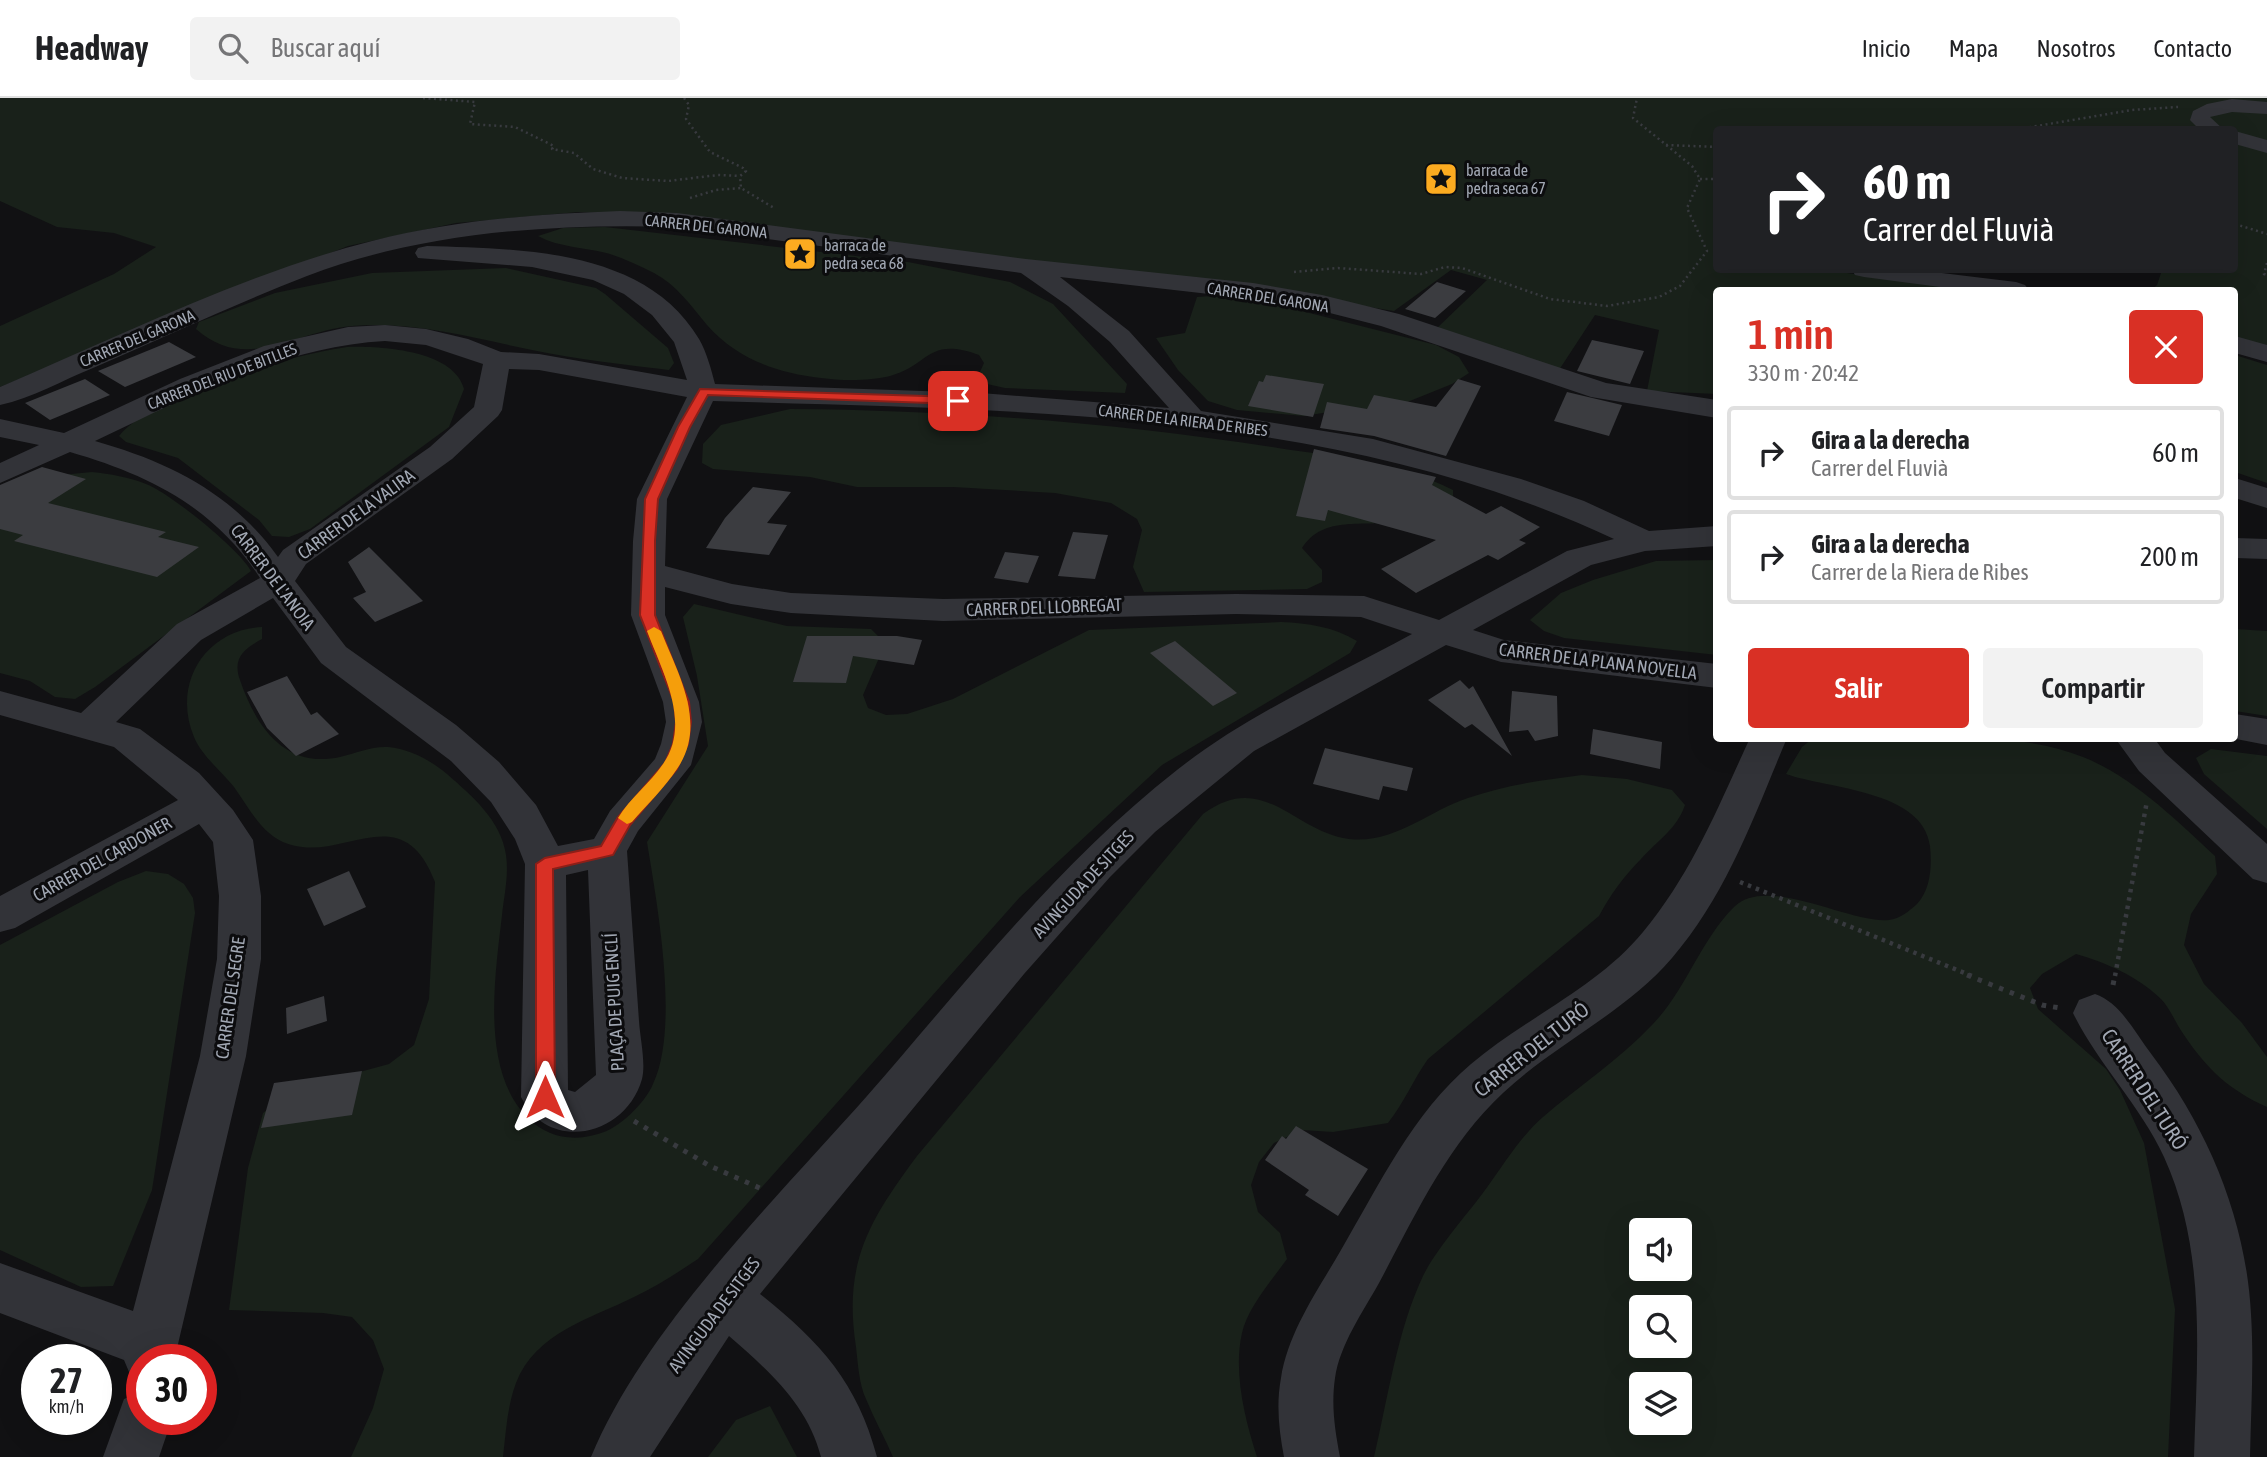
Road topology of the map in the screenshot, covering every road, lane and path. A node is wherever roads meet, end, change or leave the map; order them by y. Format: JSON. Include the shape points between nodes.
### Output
{"nodes":[{"id":1,"x":423,"y":98,"type":"edge"},
{"id":2,"x":684,"y":98,"type":"edge"},
{"id":3,"x":1637,"y":98,"type":"edge"},
{"id":4,"x":2189,"y":106,"type":"dead end"},
{"id":5,"x":2267,"y":108,"type":"edge"},
{"id":6,"x":2042,"y":126,"type":"edge"},
{"id":7,"x":2208,"y":126,"type":"edge"},
{"id":8,"x":2238,"y":138,"type":"edge"},
{"id":9,"x":1665,"y":145,"type":"junction"},
{"id":10,"x":1713,"y":147,"type":"edge"},
{"id":11,"x":2267,"y":148,"type":"edge"},
{"id":12,"x":740,"y":176,"type":"junction"},
{"id":13,"x":1700,"y":179,"type":"junction"},
{"id":14,"x":1713,"y":179,"type":"edge"},
{"id":15,"x":782,"y":211,"type":"dead end"},
{"id":16,"x":2238,"y":225,"type":"edge"},
{"id":17,"x":2267,"y":234,"type":"edge"},
{"id":18,"x":2267,"y":263,"type":"edge"},
{"id":19,"x":1026,"y":266,"type":"junction"},
{"id":20,"x":300,"y":270,"type":"junction"},
{"id":21,"x":1290,"y":272,"type":"dead end"},
{"id":22,"x":1887,"y":273,"type":"edge"},
{"id":23,"x":2267,"y":275,"type":"edge"},
{"id":24,"x":1993,"y":287,"type":"edge"},
{"id":25,"x":2238,"y":345,"type":"edge"},
{"id":26,"x":2267,"y":354,"type":"edge"},
{"id":27,"x":497,"y":360,"type":"junction"},
{"id":28,"x":704,"y":392,"type":"junction"},
{"id":29,"x":0,"y":397,"type":"edge"},
{"id":30,"x":1713,"y":408,"type":"edge"},
{"id":31,"x":1192,"y":418,"type":"junction"},
{"id":32,"x":0,"y":428,"type":"edge"},
{"id":33,"x":68,"y":443,"type":"junction"},
{"id":34,"x":0,"y":474,"type":"edge"},
{"id":35,"x":2238,"y":488,"type":"edge"},
{"id":36,"x":2267,"y":499,"type":"edge"},
{"id":37,"x":1713,"y":536,"type":"edge"},
{"id":38,"x":1644,"y":541,"type":"junction"},
{"id":39,"x":2238,"y":548,"type":"edge"},
{"id":40,"x":2267,"y":550,"type":"edge"},
{"id":41,"x":648,"y":572,"type":"junction"},
{"id":42,"x":278,"y":581,"type":"junction"},
{"id":43,"x":1438,"y":633,"type":"junction"},
{"id":44,"x":1713,"y":676,"type":"edge"},
{"id":45,"x":0,"y":704,"type":"edge"},
{"id":46,"x":90,"y":726,"type":"junction"},
{"id":47,"x":2238,"y":727,"type":"edge"},
{"id":48,"x":2267,"y":732,"type":"edge"},
{"id":49,"x":1767,"y":742,"type":"edge"},
{"id":50,"x":2136,"y":742,"type":"edge"},
{"id":51,"x":2149,"y":788,"type":"dead end"},
{"id":52,"x":204,"y":803,"type":"junction"},
{"id":53,"x":607,"y":851,"type":"junction"},
{"id":54,"x":545,"y":864,"type":"junction"},
{"id":55,"x":2267,"y":868,"type":"edge"},
{"id":56,"x":1709,"y":869,"type":"junction"},
{"id":57,"x":0,"y":916,"type":"edge"},
{"id":58,"x":2105,"y":998,"type":"joint"},
{"id":59,"x":2042,"y":1005,"type":"dead end"},
{"id":60,"x":606,"y":1097,"type":"junction"},
{"id":61,"x":770,"y":1193,"type":"dead end"},
{"id":62,"x":0,"y":1288,"type":"edge"},
{"id":63,"x":724,"y":1298,"type":"junction"},
{"id":64,"x":134,"y":1344,"type":"edge"},
{"id":65,"x":153,"y":1344,"type":"edge"},
{"id":66,"x":139,"y":1435,"type":"edge"},
{"id":67,"x":131,"y":1457,"type":"edge"},
{"id":68,"x":619,"y":1457,"type":"edge"},
{"id":69,"x":849,"y":1457,"type":"edge"},
{"id":70,"x":1312,"y":1457,"type":"edge"},
{"id":71,"x":2222,"y":1457,"type":"edge"}],
"edges":[{"from":1,"to":12,"type":"path","via":[[475,102],[470,124],[509,126],[554,146],[556,152],[575,153],[581,164],[599,172],[643,182]]},
{"from":2,"to":12,"type":"path","via":[[689,105],[686,119],[695,136],[712,153],[741,165],[746,171]]},
{"from":3,"to":9,"type":"path","via":[[1633,118]]},
{"from":4,"to":6,"type":"path","via":[[2132,110]]},
{"from":5,"to":7,"type":"street","via":[[2206,110],[2200,120]]},
{"from":8,"to":11,"type":"street"},
{"from":9,"to":10,"type":"path"},
{"from":9,"to":13,"type":"path","via":[[1692,166]]},
{"from":12,"to":15,"type":"path","via":[[741,188]]},
{"from":13,"to":14,"type":"path"},
{"from":13,"to":21,"type":"path","via":[[1687,208],[1706,238],[1707,251],[1680,286],[1634,304],[1607,306],[1550,299],[1462,268],[1421,274],[1338,268]]},
{"from":16,"to":17,"type":"path"},
{"from":18,"to":23,"type":"path"},
{"from":19,"to":20,"type":"street","name":"CARRER DEL GARONA","via":[[677,220],[620,218],[469,230],[377,247]]},
{"from":19,"to":30,"type":"street","name":"CARRER DEL GARONA","via":[[1322,303],[1390,320],[1601,391]]},
{"from":19,"to":31,"type":"street","via":[[1114,333]]},
{"from":20,"to":28,"type":"street","via":[[422,253],[571,265],[641,293],[664,312],[685,337]]},
{"from":20,"to":29,"type":"street","name":"CARRER DEL GARONA"},
{"from":22,"to":24,"type":"street"},
{"from":25,"to":26,"type":"street"},
{"from":27,"to":28,"type":"street","name":"CARRER DEL RIU DE BITLLES","via":[[538,362]]},
{"from":27,"to":33,"type":"street","name":"CARRER DEL RIU DE BITLLES","via":[[459,345],[412,335],[373,333],[312,342],[190,385]]},
{"from":27,"to":42,"type":"street","name":"CARRER DE LA VALIRA","via":[[488,410],[441,453],[294,557]]},
{"from":28,"to":31,"type":"street","name":"CARRER DE LA RIERA DE RIBES","via":[[982,401]]},
{"from":28,"to":41,"type":"street","via":[[652,499]]},
{"from":31,"to":38,"type":"street","name":"CARRER DE LA RIERA DE RIBES","via":[[1373,448],[1510,485]]},
{"from":32,"to":33,"type":"street","name":"CARRER DE L'ANOIA"},
{"from":33,"to":34,"type":"street","name":"CARRER DEL RIU DE BITLLES"},
{"from":33,"to":42,"type":"street","name":"CARRER DE L'ANOIA","via":[[144,466],[189,491],[233,522]]},
{"from":35,"to":36,"type":"street"},
{"from":37,"to":38,"type":"street","name":"AVINGUDA DE SITGES"},
{"from":38,"to":43,"type":"street","name":"AVINGUDA DE SITGES","via":[[1579,558]]},
{"from":39,"to":40,"type":"street"},
{"from":41,"to":43,"type":"street","name":"CARRER DEL LLOBREGAT","via":[[731,594],[832,605],[943,610],[1209,604],[1364,607]]},
{"from":41,"to":53,"type":"street","via":[[648,615],[681,702],[684,722],[672,765],[624,821]]},
{"from":42,"to":46,"type":"street","name":"CARRER DE LA VALIRA","via":[[190,632]]},
{"from":42,"to":54,"type":"street","name":"CARRER DE L'ANOIA","via":[[327,648],[411,710],[507,795],[538,840]]},
{"from":43,"to":44,"type":"street","name":"CARRER DE LA PLANA NOVELLA","via":[[1501,651]]},
{"from":43,"to":63,"type":"street","name":"AVINGUDA DE SITGES","via":[[1241,742],[1158,806],[1089,873]]},
{"from":45,"to":46,"type":"street","name":"CARRER DEL SEGRE"},
{"from":46,"to":52,"type":"street","name":"CARRER DEL SEGRE","via":[[127,738]]},
{"from":47,"to":48,"type":"street"},
{"from":49,"to":56,"type":"street","name":"CARRER DEL TURÓ"},
{"from":50,"to":55,"type":"street"},
{"from":51,"to":58,"type":"path"},
{"from":52,"to":57,"type":"street","name":"CARRER DEL CARDONER"},
{"from":52,"to":65,"type":"street","name":"CARRER DEL SEGRE","via":[[233,841],[240,896],[239,959],[223,1056]]},
{"from":53,"to":54,"type":"street"},
{"from":53,"to":60,"type":"street","name":"PLAÇA DE PUIG ENCLÍ","via":[[619,1078]]},
{"from":54,"to":60,"type":"street","name":"PLAÇA DE PUIG ENCLÍ","via":[[545,1097],[551,1106],[571,1113],[584,1111]]},
{"from":56,"to":59,"type":"path"},
{"from":56,"to":70,"type":"street","name":"CARRER DEL TURÓ","via":[[1657,946],[1616,984],[1487,1078],[1444,1123],[1320,1338],[1308,1377],[1305,1420]]},
{"from":58,"to":71,"type":"street","name":"CARRER DEL TURÓ","via":[[2143,1079],[2184,1147],[2209,1209],[2225,1312]]},
{"from":60,"to":61,"type":"path","via":[[615,1110],[710,1166]]},
{"from":62,"to":64,"type":"street","name":"CARRER DEL SEGRE"},
{"from":63,"to":68,"type":"street","name":"AVINGUDA DE SITGES","via":[[648,1402]]},
{"from":63,"to":69,"type":"street","via":[[774,1339],[824,1392]]},
{"from":66,"to":67,"type":"street"}]}
